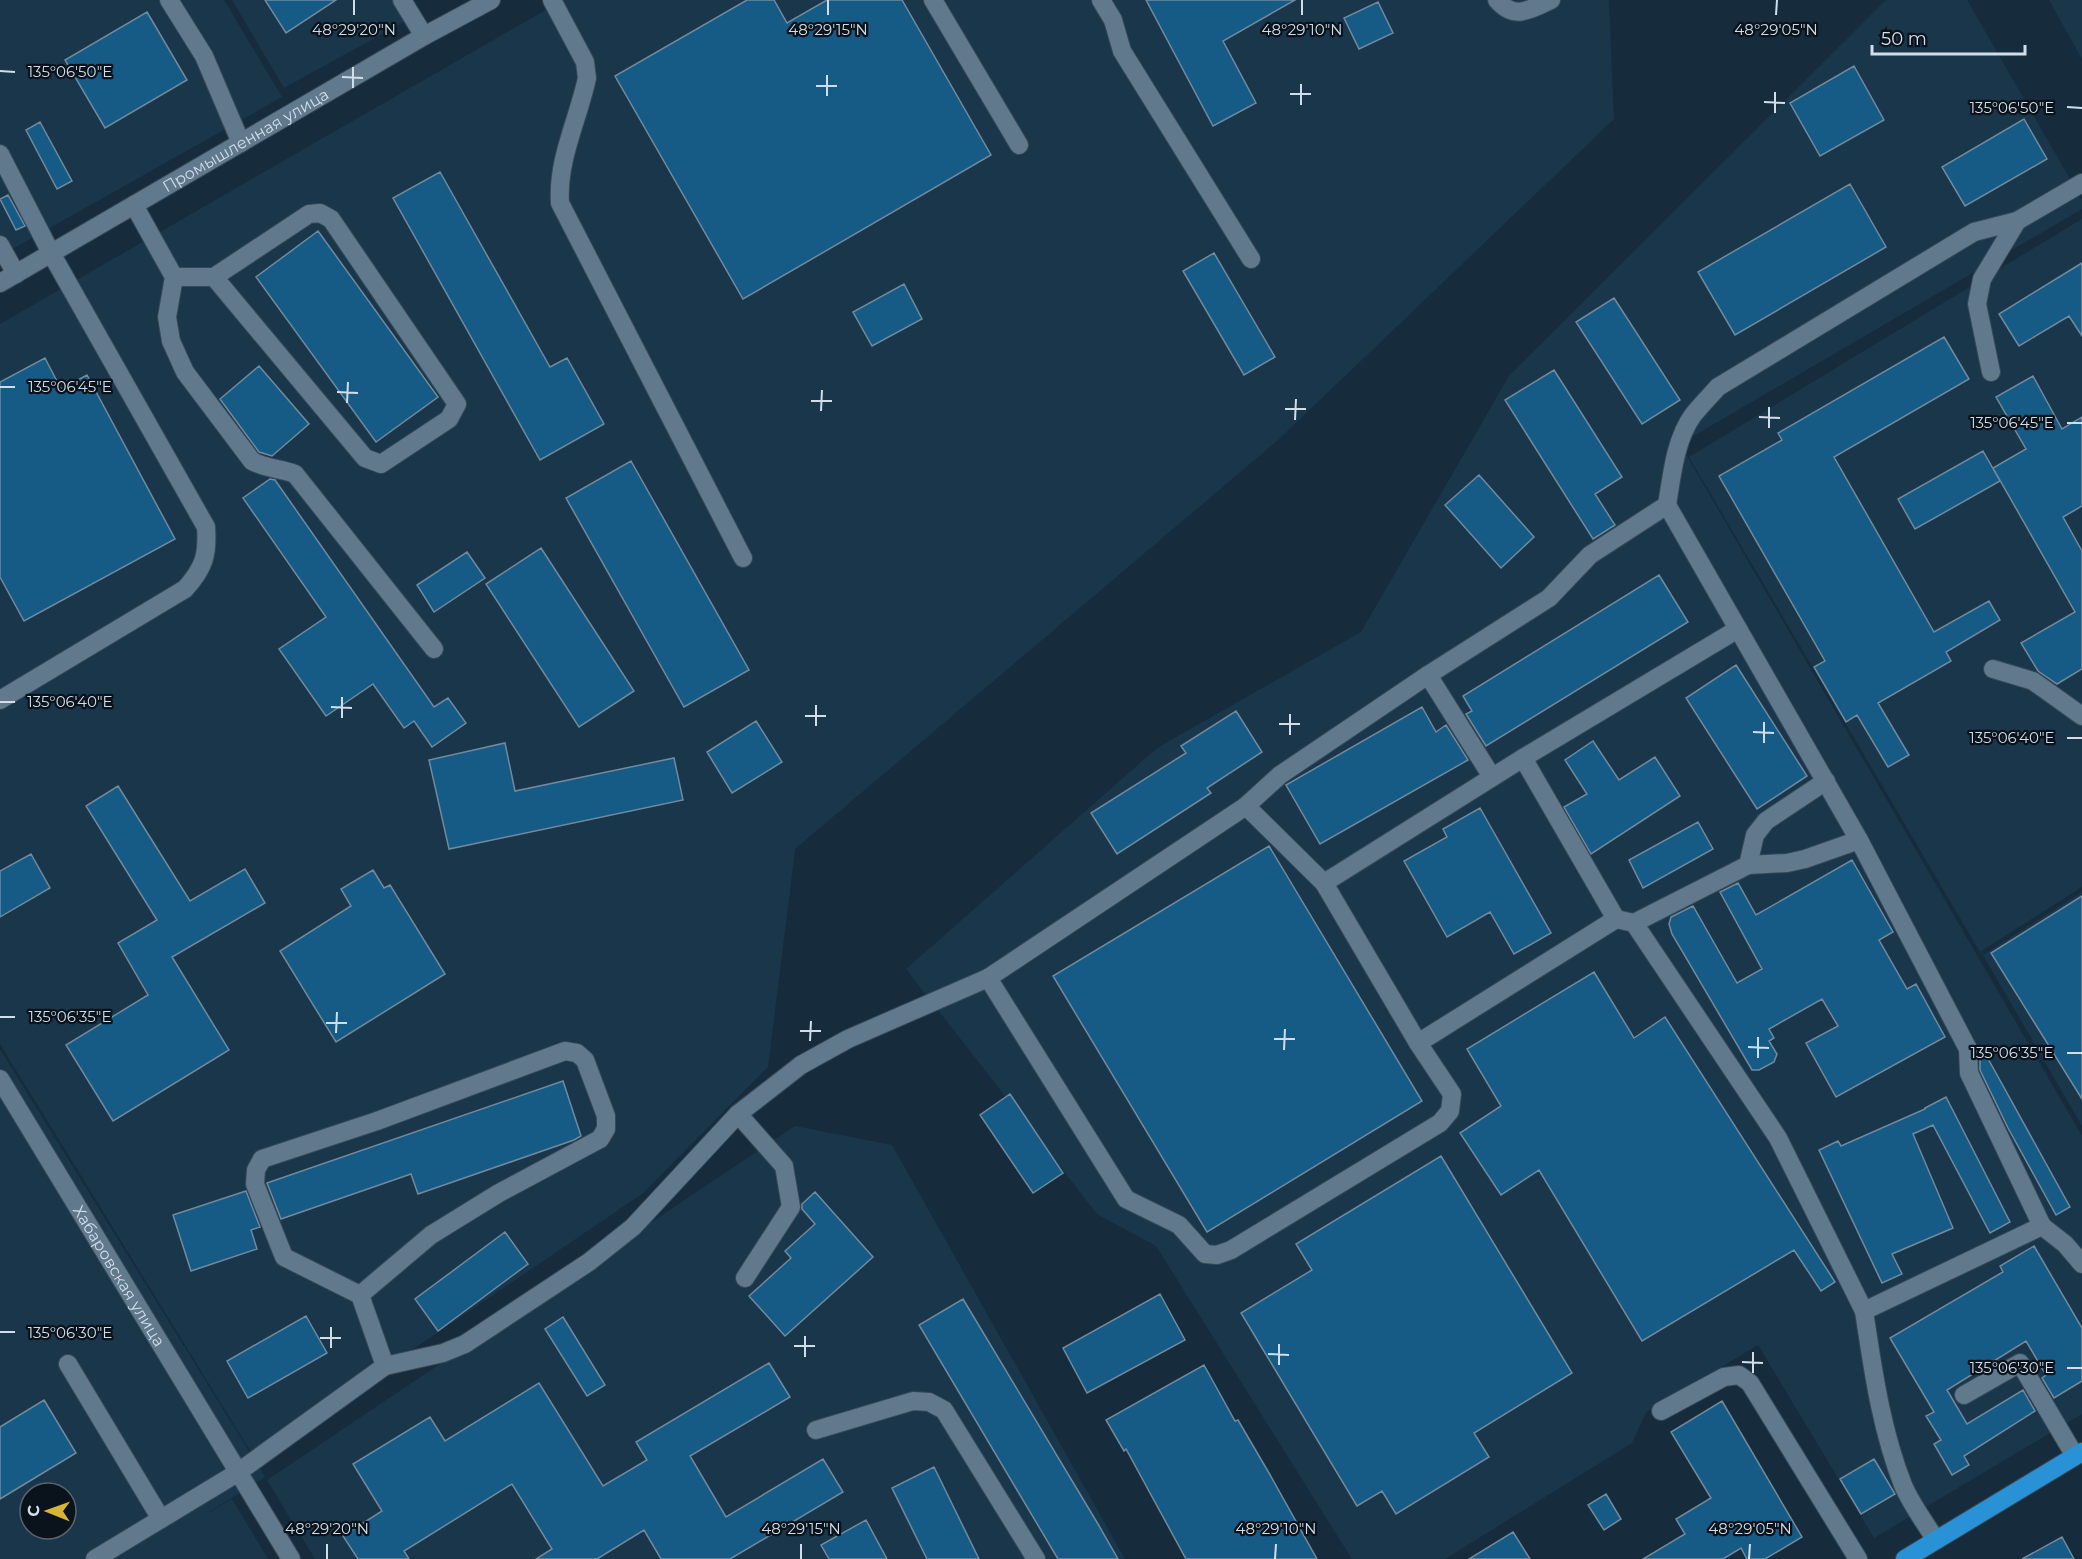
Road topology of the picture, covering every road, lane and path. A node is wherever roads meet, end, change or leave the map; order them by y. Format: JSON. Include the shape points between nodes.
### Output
{"nodes":[{"id":1,"x":169,"y":0,"type":"edge"},
{"id":2,"x":402,"y":0,"type":"edge"},
{"id":3,"x":491,"y":0,"type":"edge"},
{"id":4,"x":552,"y":0,"type":"edge"},
{"id":5,"x":933,"y":0,"type":"edge"},
{"id":6,"x":1101,"y":0,"type":"edge"},
{"id":7,"x":1497,"y":0,"type":"edge"},
{"id":8,"x":1551,"y":0,"type":"edge"},
{"id":9,"x":470,"y":5,"type":"edge"},
{"id":10,"x":424,"y":36,"type":"junction"},
{"id":11,"x":241,"y":143,"type":"junction"},
{"id":12,"x":1019,"y":145,"type":"dead end"},
{"id":13,"x":0,"y":154,"type":"edge"},
{"id":14,"x":2082,"y":183,"type":"edge"},
{"id":15,"x":134,"y":205,"type":"junction"},
{"id":16,"x":2017,"y":221,"type":"junction"},
{"id":17,"x":0,"y":245,"type":"edge"},
{"id":18,"x":51,"y":253,"type":"junction"},
{"id":19,"x":1251,"y":259,"type":"dead end"},
{"id":20,"x":174,"y":277,"type":"junction"},
{"id":21,"x":214,"y":277,"type":"junction"},
{"id":22,"x":8,"y":279,"type":"edge"},
{"id":23,"x":1991,"y":372,"type":"dead end"},
{"id":24,"x":1667,"y":505,"type":"junction"},
{"id":25,"x":743,"y":558,"type":"dead end"},
{"id":26,"x":1738,"y":629,"type":"junction"},
{"id":27,"x":434,"y":649,"type":"dead end"},
{"id":28,"x":1993,"y":669,"type":"dead end"},
{"id":29,"x":1428,"y":675,"type":"junction"},
{"id":30,"x":0,"y":700,"type":"edge"},
{"id":31,"x":2082,"y":716,"type":"edge"},
{"id":32,"x":1523,"y":758,"type":"junction"},
{"id":33,"x":1492,"y":777,"type":"junction"},
{"id":34,"x":1826,"y":782,"type":"junction"},
{"id":35,"x":1246,"y":806,"type":"junction"},
{"id":36,"x":1859,"y":840,"type":"junction"},
{"id":37,"x":1748,"y":865,"type":"junction"},
{"id":38,"x":1324,"y":883,"type":"junction"},
{"id":39,"x":1625,"y":921,"type":"junction"},
{"id":40,"x":988,"y":978,"type":"junction"},
{"id":41,"x":1418,"y":1043,"type":"junction"},
{"id":42,"x":0,"y":1079,"type":"edge"},
{"id":43,"x":7,"y":1106,"type":"edge"},
{"id":44,"x":738,"y":1114,"type":"junction"},
{"id":45,"x":2042,"y":1226,"type":"junction"},
{"id":46,"x":2082,"y":1264,"type":"edge"},
{"id":47,"x":745,"y":1278,"type":"dead end"},
{"id":48,"x":360,"y":1295,"type":"junction"},
{"id":49,"x":1864,"y":1311,"type":"junction"},
{"id":50,"x":68,"y":1364,"type":"dead end"},
{"id":51,"x":385,"y":1366,"type":"junction"},
{"id":52,"x":1964,"y":1395,"type":"dead end"},
{"id":53,"x":1661,"y":1412,"type":"dead end"},
{"id":54,"x":816,"y":1430,"type":"dead end"},
{"id":55,"x":2078,"y":1454,"type":"edge"},
{"id":56,"x":237,"y":1473,"type":"junction"},
{"id":57,"x":161,"y":1519,"type":"junction"},
{"id":58,"x":1936,"y":1540,"type":"junction"},
{"id":59,"x":95,"y":1559,"type":"edge"},
{"id":60,"x":291,"y":1559,"type":"edge"},
{"id":61,"x":1036,"y":1559,"type":"edge"},
{"id":62,"x":1858,"y":1559,"type":"edge"},
{"id":63,"x":1905,"y":1559,"type":"edge"}],
"edges":[{"from":1,"to":11,"type":"street","via":[[204,56]]},
{"from":2,"to":10,"type":"street"},
{"from":3,"to":9,"type":"street","name":"Промышленная улица"},
{"from":4,"to":25,"type":"street","via":[[585,62],[587,78],[561,168],[560,203]]},
{"from":5,"to":12,"type":"street"},
{"from":6,"to":19,"type":"street","via":[[1113,20],[1122,51]]},
{"from":7,"to":8,"type":"street","via":[[1514,13]]},
{"from":9,"to":10,"type":"street","name":"Промышленная улица"},
{"from":10,"to":11,"type":"street","name":"Промышленная улица"},
{"from":11,"to":15,"type":"street","name":"Промышленная улица"},
{"from":13,"to":18,"type":"street"},
{"from":14,"to":16,"type":"street"},
{"from":15,"to":18,"type":"street","name":"Промышленная улица"},
{"from":15,"to":20,"type":"street"},
{"from":16,"to":23,"type":"street","via":[[1982,279],[1977,304]]},
{"from":16,"to":24,"type":"street","via":[[1974,232],[1718,387],[1692,417],[1682,438]]},
{"from":17,"to":22,"type":"street"},
{"from":18,"to":22,"type":"street","name":"Промышленная улица"},
{"from":18,"to":30,"type":"street","via":[[206,526],[207,546],[204,562],[184,589]]},
{"from":20,"to":21,"type":"street"},
{"from":20,"to":27,"type":"street","via":[[167,317],[171,340],[185,372],[252,461],[265,468],[296,474]]},
{"from":21,"to":21,"type":"street","via":[[309,214],[320,213],[331,219],[457,404],[454,413],[381,464],[365,458]]},
{"from":24,"to":26,"type":"street"},
{"from":24,"to":29,"type":"street","via":[[1590,555],[1550,598]]},
{"from":26,"to":32,"type":"street"},
{"from":26,"to":34,"type":"street"},
{"from":28,"to":31,"type":"street","via":[[2033,681]]},
{"from":29,"to":33,"type":"street"},
{"from":29,"to":35,"type":"street","via":[[1280,775]]},
{"from":32,"to":33,"type":"street"},
{"from":32,"to":39,"type":"street"},
{"from":33,"to":38,"type":"street"},
{"from":34,"to":36,"type":"street"},
{"from":34,"to":37,"type":"street","via":[[1766,821],[1755,835]]},
{"from":35,"to":38,"type":"street"},
{"from":35,"to":40,"type":"street"},
{"from":36,"to":37,"type":"street","via":[[1805,859]]},
{"from":36,"to":45,"type":"street","via":[[1968,1049],[1969,1073]]},
{"from":37,"to":39,"type":"street"},
{"from":38,"to":41,"type":"street"},
{"from":39,"to":41,"type":"street"},
{"from":39,"to":49,"type":"street","via":[[1778,1138]]},
{"from":40,"to":41,"type":"street","via":[[1126,1199],[1179,1225],[1205,1254],[1231,1250],[1440,1123],[1450,1111],[1452,1094]]},
{"from":40,"to":44,"type":"street","via":[[848,1039],[801,1065]]},
{"from":42,"to":43,"type":"street","name":"Хабаровская улица"},
{"from":43,"to":56,"type":"street","name":"Хабаровская улица"},
{"from":44,"to":47,"type":"street","via":[[784,1166],[791,1207]]},
{"from":44,"to":51,"type":"street","via":[[633,1227],[589,1262],[465,1344]]},
{"from":45,"to":46,"type":"street"},
{"from":45,"to":49,"type":"street"},
{"from":48,"to":48,"type":"street","via":[[431,1234],[600,1139],[606,1129],[606,1116],[585,1060],[577,1053],[565,1051],[262,1159],[255,1184],[284,1257]]},
{"from":48,"to":51,"type":"street"},
{"from":49,"to":58,"type":"street","via":[[1886,1434],[1904,1487]]},
{"from":50,"to":57,"type":"street"},
{"from":51,"to":56,"type":"street"},
{"from":52,"to":55,"type":"street","via":[[2020,1363]]},
{"from":53,"to":62,"type":"street","via":[[1724,1377],[1739,1375],[1750,1383]]},
{"from":54,"to":61,"type":"street","via":[[913,1401],[928,1402],[944,1410]]},
{"from":55,"to":58,"type":"highway"},
{"from":56,"to":57,"type":"street"},
{"from":56,"to":60,"type":"street","name":"Хабаровская улица"},
{"from":57,"to":59,"type":"street"},
{"from":58,"to":63,"type":"highway"}]}
